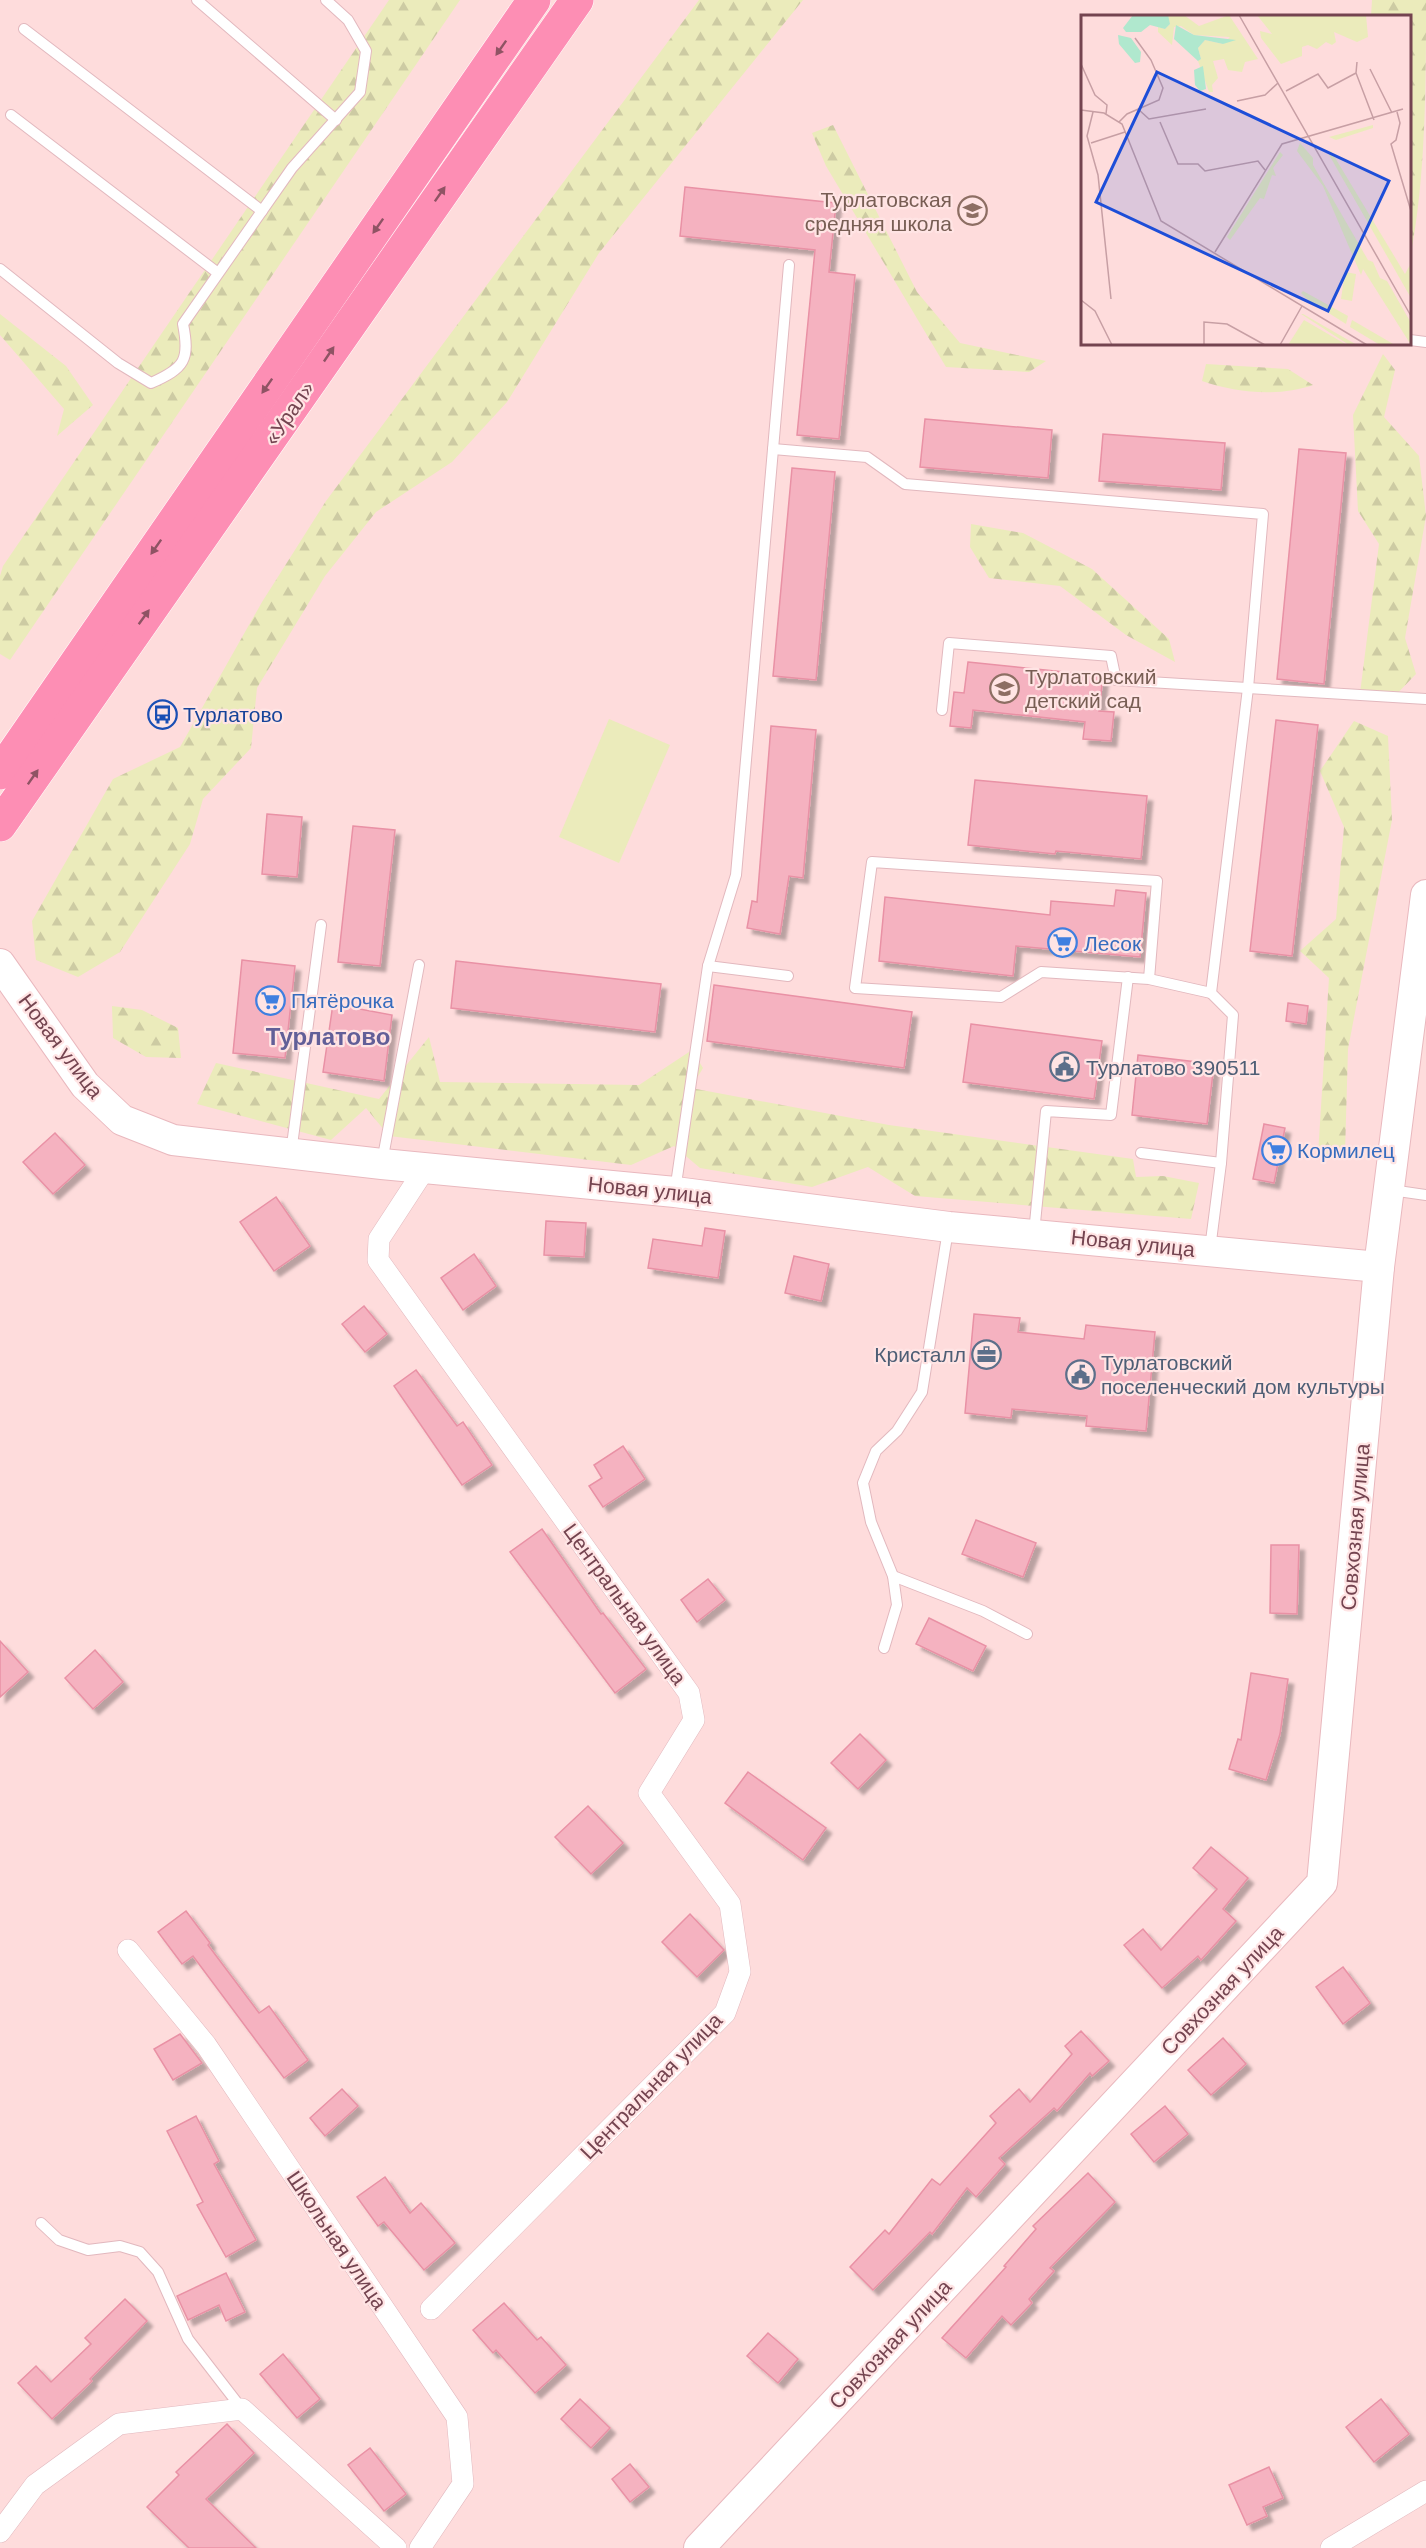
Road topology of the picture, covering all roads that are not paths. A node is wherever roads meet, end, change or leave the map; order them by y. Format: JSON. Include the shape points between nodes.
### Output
{"nodes":[{"id":1,"x":197,"y":0,"type":"edge"},
{"id":2,"x":326,"y":0,"type":"edge"},
{"id":3,"x":534,"y":0,"type":"edge"},
{"id":4,"x":577,"y":0,"type":"edge"},
{"id":5,"x":24,"y":28,"type":"dead end"},
{"id":6,"x":11,"y":115,"type":"dead end"},
{"id":7,"x":336,"y":120,"type":"junction"},
{"id":8,"x":262,"y":211,"type":"junction"},
{"id":9,"x":789,"y":265,"type":"dead end"},
{"id":10,"x":0,"y":269,"type":"edge"},
{"id":11,"x":218,"y":273,"type":"junction"},
{"id":12,"x":1411,"y":340,"type":"edge"},
{"id":13,"x":1426,"y":342,"type":"edge"},
{"id":14,"x":773,"y":449,"type":"junction"},
{"id":15,"x":1248,"y":688,"type":"junction"},
{"id":16,"x":1426,"y":699,"type":"edge"},
{"id":17,"x":942,"y":710,"type":"dead end"},
{"id":18,"x":0,"y":772,"type":"edge"},
{"id":19,"x":0,"y":825,"type":"edge"},
{"id":20,"x":1426,"y":895,"type":"edge"},
{"id":21,"x":321,"y":925,"type":"dead end"},
{"id":22,"x":0,"y":964,"type":"edge"},
{"id":23,"x":419,"y":965,"type":"dead end"},
{"id":24,"x":708,"y":966,"type":"junction"},
{"id":25,"x":788,"y":976,"type":"dead end"},
{"id":26,"x":1128,"y":977,"type":"junction"},
{"id":27,"x":1149,"y":979,"type":"junction"},
{"id":28,"x":1211,"y":993,"type":"junction"},
{"id":29,"x":291,"y":1153,"type":"junction"},
{"id":30,"x":1141,"y":1153,"type":"dead end"},
{"id":31,"x":1221,"y":1163,"type":"junction"},
{"id":32,"x":382,"y":1164,"type":"junction"},
{"id":33,"x":426,"y":1167,"type":"junction"},
{"id":34,"x":1388,"y":1190,"type":"junction"},
{"id":35,"x":675,"y":1192,"type":"junction"},
{"id":36,"x":1426,"y":1195,"type":"edge"},
{"id":37,"x":949,"y":1227,"type":"junction"},
{"id":38,"x":1034,"y":1233,"type":"junction"},
{"id":39,"x":1209,"y":1251,"type":"junction"},
{"id":40,"x":1379,"y":1267,"type":"junction"},
{"id":41,"x":893,"y":1576,"type":"junction"},
{"id":42,"x":1027,"y":1634,"type":"dead end"},
{"id":43,"x":884,"y":1648,"type":"dead end"},
{"id":44,"x":128,"y":1950,"type":"dead end"},
{"id":45,"x":41,"y":2223,"type":"dead end"},
{"id":46,"x":431,"y":2309,"type":"dead end"},
{"id":47,"x":242,"y":2409,"type":"junction"},
{"id":48,"x":1426,"y":2491,"type":"edge"},
{"id":49,"x":0,"y":2532,"type":"edge"},
{"id":50,"x":396,"y":2548,"type":"edge"},
{"id":51,"x":420,"y":2548,"type":"edge"},
{"id":52,"x":699,"y":2548,"type":"edge"},
{"id":53,"x":1331,"y":2548,"type":"edge"}],
"edges":[{"from":1,"to":7,"type":"lane"},
{"from":2,"to":7,"type":"lane","via":[[348,20],[366,51],[360,92]]},
{"from":3,"to":18,"type":"highway","name":"«Урал»","one_way":true},
{"from":19,"to":4,"type":"highway","name":"«Урал»","one_way":true},
{"from":5,"to":8,"type":"lane"},
{"from":6,"to":11,"type":"lane"},
{"from":7,"to":8,"type":"lane","via":[[292,168]]},
{"from":8,"to":11,"type":"lane"},
{"from":9,"to":14,"type":"lane"},
{"from":10,"to":11,"type":"lane","via":[[118,363],[151,383],[177,372],[188,350],[183,324]]},
{"from":12,"to":13,"type":"lane"},
{"from":14,"to":15,"type":"lane","via":[[867,457],[905,484],[1263,514]]},
{"from":14,"to":24,"type":"lane","via":[[736,875]]},
{"from":15,"to":16,"type":"lane"},
{"from":15,"to":17,"type":"lane","via":[[1116,680],[1111,656],[949,643]]},
{"from":15,"to":28,"type":"lane"},
{"from":20,"to":34,"type":"street","name":"Совхозная улица"},
{"from":21,"to":29,"type":"lane"},
{"from":22,"to":29,"type":"street","name":"Новая улица","via":[[86,1085],[122,1119],[173,1140]]},
{"from":23,"to":32,"type":"lane"},
{"from":24,"to":25,"type":"lane"},
{"from":24,"to":35,"type":"lane"},
{"from":26,"to":27,"type":"lane"},
{"from":26,"to":27,"type":"lane","via":[[1041,972],[1001,998],[855,988],[872,862],[1157,881]]},
{"from":26,"to":38,"type":"lane","via":[[1111,1115],[1046,1111]]},
{"from":27,"to":28,"type":"lane"},
{"from":28,"to":31,"type":"lane","via":[[1233,1016]]},
{"from":29,"to":32,"type":"street","name":"Новая улица"},
{"from":30,"to":31,"type":"lane"},
{"from":31,"to":39,"type":"lane"},
{"from":32,"to":33,"type":"street","name":"Новая улица"},
{"from":33,"to":35,"type":"street","name":"Новая улица"},
{"from":33,"to":46,"type":"street","name":"Центральная улица","via":[[380,1239],[378,1260],[689,1694],[694,1720],[649,1793],[730,1904],[740,1972],[725,2013]]},
{"from":34,"to":36,"type":"lane"},
{"from":34,"to":40,"type":"street","name":"Совхозная улица"},
{"from":35,"to":37,"type":"street","name":"Новая улица"},
{"from":37,"to":38,"type":"street","name":"Новая улица"},
{"from":37,"to":41,"type":"lane","via":[[922,1392],[897,1431],[876,1451],[863,1483],[871,1522]]},
{"from":38,"to":39,"type":"street","name":"Новая улица"},
{"from":39,"to":40,"type":"street","name":"Новая улица"},
{"from":40,"to":52,"type":"street","name":"Совхозная улица","via":[[1323,1883]]},
{"from":41,"to":42,"type":"lane","via":[[982,1611]]},
{"from":41,"to":43,"type":"lane","via":[[897,1605]]},
{"from":44,"to":51,"type":"street","name":"Школьная улица","via":[[206,2044],[457,2417],[463,2484]]},
{"from":45,"to":47,"type":"lane","via":[[59,2240],[88,2250],[120,2246],[140,2252],[158,2272],[188,2339]]},
{"from":47,"to":49,"type":"street","via":[[119,2424],[35,2486]]},
{"from":47,"to":50,"type":"street"},
{"from":48,"to":53,"type":"street"}]}
